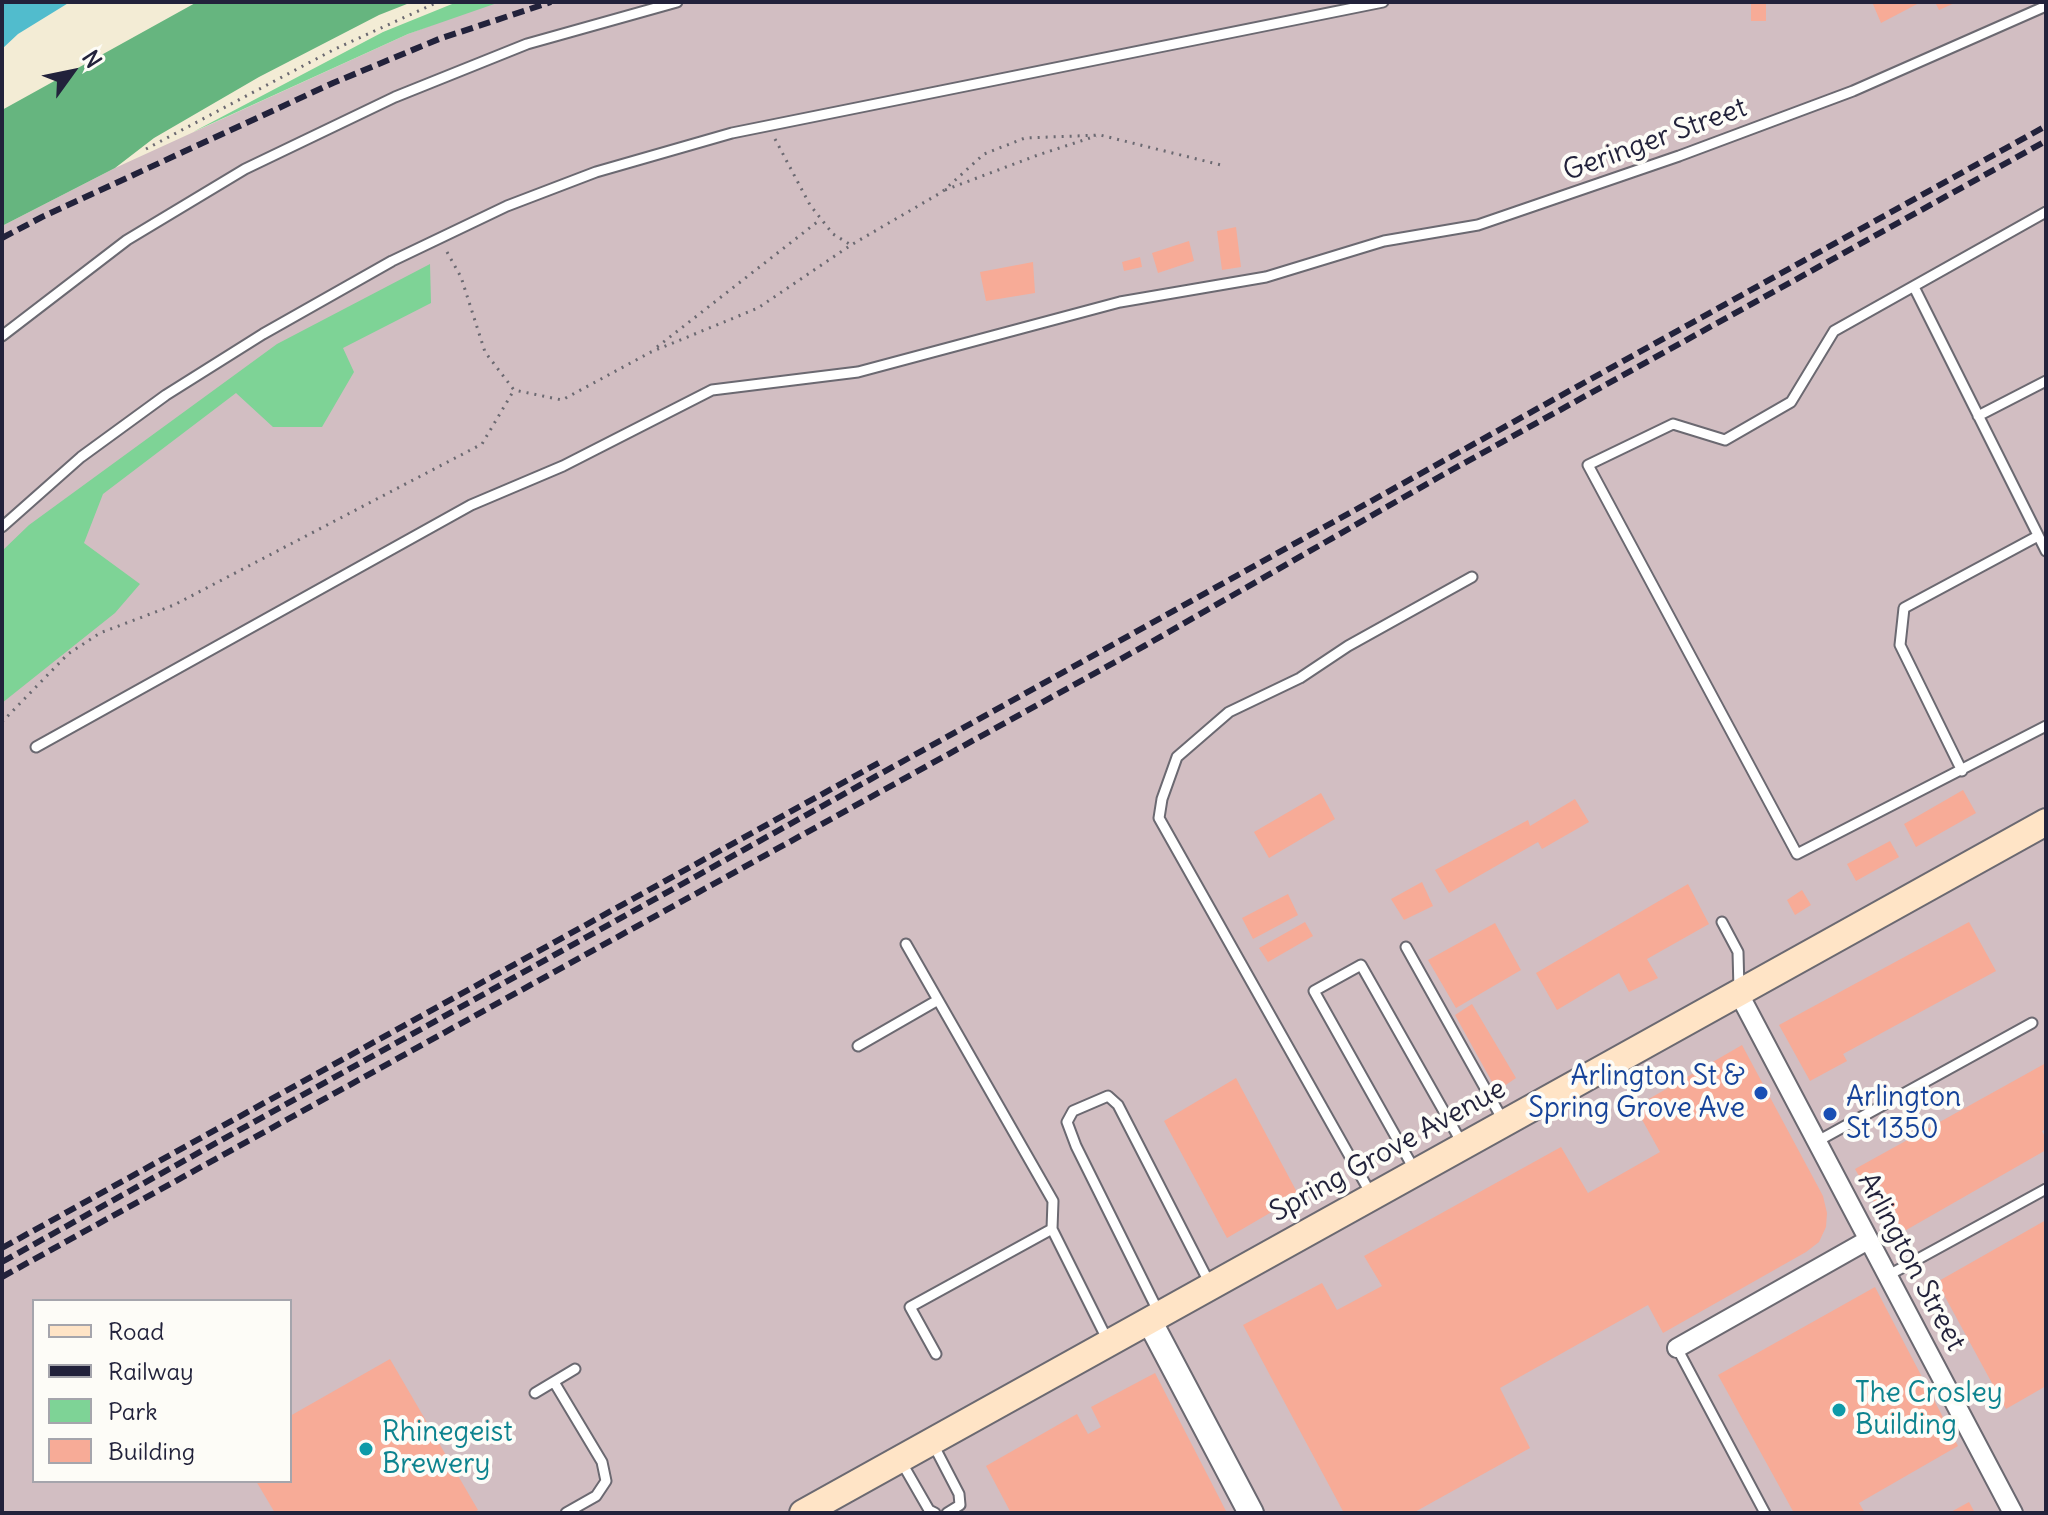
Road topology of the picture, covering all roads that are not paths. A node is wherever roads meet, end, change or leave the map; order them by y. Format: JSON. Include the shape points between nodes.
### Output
{"nodes":[{"id":1,"x":677,"y":2,"type":"edge"},
{"id":2,"x":1383,"y":2,"type":"edge"},
{"id":3,"x":2046,"y":6,"type":"edge"},
{"id":4,"x":2046,"y":212,"type":"edge"},
{"id":5,"x":1914,"y":287,"type":"junction"},
{"id":6,"x":2,"y":336,"type":"edge"},
{"id":7,"x":2046,"y":381,"type":"edge"},
{"id":8,"x":1978,"y":416,"type":"junction"},
{"id":9,"x":2,"y":527,"type":"edge"},
{"id":10,"x":2038,"y":536,"type":"junction"},
{"id":11,"x":2046,"y":551,"type":"edge"},
{"id":12,"x":1472,"y":577,"type":"dead end"},
{"id":13,"x":2046,"y":726,"type":"edge"},
{"id":14,"x":36,"y":747,"type":"dead end"},
{"id":15,"x":1962,"y":771,"type":"junction"},
{"id":16,"x":2046,"y":822,"type":"edge"},
{"id":17,"x":1722,"y":922,"type":"dead end"},
{"id":18,"x":906,"y":944,"type":"dead end"},
{"id":19,"x":1406,"y":947,"type":"dead end"},
{"id":20,"x":1739,"y":994,"type":"junction"},
{"id":21,"x":938,"y":1000,"type":"junction"},
{"id":22,"x":2032,"y":1023,"type":"dead end"},
{"id":23,"x":858,"y":1046,"type":"dead end"},
{"id":24,"x":1504,"y":1122,"type":"junction"},
{"id":25,"x":1816,"y":1142,"type":"junction"},
{"id":26,"x":1463,"y":1146,"type":"junction"},
{"id":27,"x":1416,"y":1172,"type":"junction"},
{"id":28,"x":2046,"y":1189,"type":"edge"},
{"id":29,"x":1372,"y":1197,"type":"junction"},
{"id":30,"x":1052,"y":1229,"type":"junction"},
{"id":31,"x":1868,"y":1240,"type":"junction"},
{"id":32,"x":1887,"y":1276,"type":"junction"},
{"id":33,"x":1212,"y":1287,"type":"junction"},
{"id":34,"x":1156,"y":1318,"type":"junction"},
{"id":35,"x":1110,"y":1344,"type":"junction"},
{"id":36,"x":1677,"y":1348,"type":"joint"},
{"id":37,"x":936,"y":1354,"type":"dead end"},
{"id":38,"x":575,"y":1369,"type":"dead end"},
{"id":39,"x":554,"y":1382,"type":"junction"},
{"id":40,"x":535,"y":1393,"type":"dead end"},
{"id":41,"x":932,"y":1441,"type":"junction"},
{"id":42,"x":899,"y":1459,"type":"junction"},
{"id":43,"x":949,"y":1512,"type":"edge"},
{"id":44,"x":566,"y":1513,"type":"edge"},
{"id":45,"x":803,"y":1513,"type":"edge"},
{"id":46,"x":935,"y":1513,"type":"edge"},
{"id":47,"x":1251,"y":1513,"type":"edge"},
{"id":48,"x":1765,"y":1513,"type":"edge"},
{"id":49,"x":2013,"y":1513,"type":"edge"}],
"edges":[{"from":1,"to":6,"type":"lane","via":[[527,44],[395,97],[245,169],[127,240]]},
{"from":2,"to":9,"type":"lane","via":[[768,125],[596,172],[507,206],[392,261],[275,327],[166,395],[81,457]]},
{"from":3,"to":14,"type":"lane","name":"Geringer Street","via":[[1853,91],[1478,225],[1384,241],[1266,277],[1120,302],[858,372],[712,390],[563,466],[471,505]]},
{"from":4,"to":5,"type":"lane"},
{"from":5,"to":8,"type":"lane"},
{"from":5,"to":15,"type":"lane","via":[[1834,331],[1791,402],[1725,440],[1673,424],[1588,465],[1797,854]]},
{"from":7,"to":8,"type":"lane"},
{"from":8,"to":10,"type":"lane"},
{"from":10,"to":11,"type":"lane"},
{"from":10,"to":15,"type":"lane","via":[[1904,608],[1900,645]]},
{"from":12,"to":29,"type":"lane","via":[[1300,678],[1229,712],[1177,757],[1162,799],[1159,818]]},
{"from":13,"to":15,"type":"lane"},
{"from":16,"to":20,"type":"main road","name":"Spring Grove Avenue"},
{"from":17,"to":20,"type":"lane","via":[[1738,952]]},
{"from":18,"to":21,"type":"lane"},
{"from":19,"to":24,"type":"lane"},
{"from":20,"to":24,"type":"main road","name":"Spring Grove Avenue"},
{"from":20,"to":25,"type":"street","name":"Arlington Street"},
{"from":21,"to":23,"type":"lane"},
{"from":21,"to":30,"type":"lane","via":[[1053,1201]]},
{"from":22,"to":25,"type":"lane"},
{"from":24,"to":26,"type":"main road","name":"Spring Grove Avenue"},
{"from":25,"to":31,"type":"street","name":"Arlington Street"},
{"from":26,"to":27,"type":"main road","name":"Spring Grove Avenue"},
{"from":26,"to":27,"type":"lane","via":[[1361,965],[1326,984],[1314,991]]},
{"from":27,"to":29,"type":"main road","name":"Spring Grove Avenue"},
{"from":28,"to":32,"type":"lane"},
{"from":29,"to":33,"type":"main road","name":"Spring Grove Avenue"},
{"from":30,"to":35,"type":"lane"},
{"from":30,"to":37,"type":"lane","via":[[910,1307]]},
{"from":31,"to":32,"type":"street","name":"Arlington Street"},
{"from":31,"to":36,"type":"street"},
{"from":32,"to":49,"type":"street","name":"Arlington Street"},
{"from":33,"to":34,"type":"main road","name":"Spring Grove Avenue"},
{"from":33,"to":34,"type":"lane","via":[[1118,1105],[1108,1096],[1073,1111],[1067,1122],[1076,1146]]},
{"from":34,"to":35,"type":"main road","name":"Spring Grove Avenue"},
{"from":34,"to":47,"type":"street"},
{"from":35,"to":41,"type":"main road","name":"Spring Grove Avenue"},
{"from":36,"to":48,"type":"lane"},
{"from":38,"to":39,"type":"lane"},
{"from":39,"to":40,"type":"lane"},
{"from":39,"to":44,"type":"lane","via":[[602,1462],[606,1481],[596,1496]]},
{"from":41,"to":42,"type":"main road","name":"Spring Grove Avenue"},
{"from":41,"to":43,"type":"lane","via":[[959,1494],[960,1505]]},
{"from":42,"to":45,"type":"main road","name":"Spring Grove Avenue"},
{"from":42,"to":46,"type":"lane"}]}
